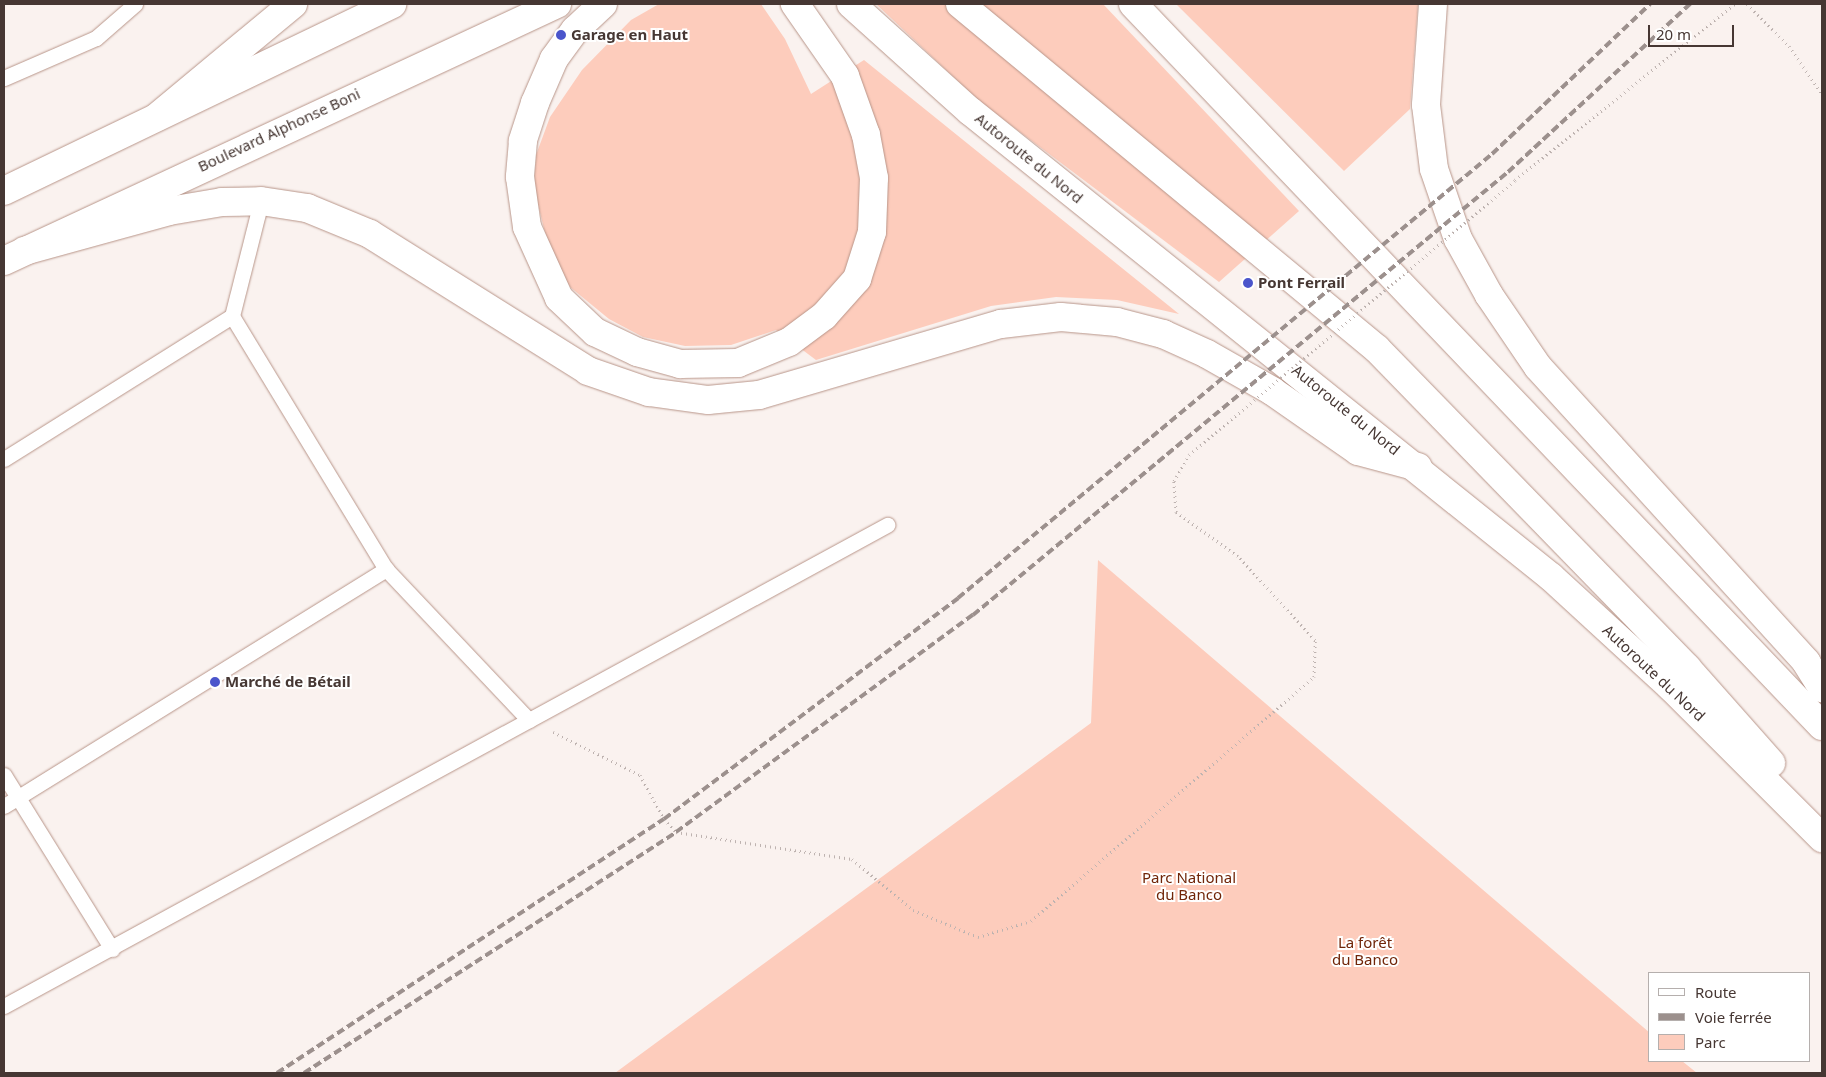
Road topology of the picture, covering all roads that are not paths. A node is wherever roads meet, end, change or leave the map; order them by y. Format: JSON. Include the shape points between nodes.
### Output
{"nodes":[{"id":1,"x":135,"y":4,"type":"edge"},
{"id":2,"x":293,"y":4,"type":"edge"},
{"id":3,"x":392,"y":4,"type":"edge"},
{"id":4,"x":557,"y":4,"type":"edge"},
{"id":5,"x":603,"y":4,"type":"edge"},
{"id":6,"x":795,"y":4,"type":"edge"},
{"id":7,"x":851,"y":4,"type":"edge"},
{"id":8,"x":960,"y":4,"type":"edge"},
{"id":9,"x":1132,"y":4,"type":"edge"},
{"id":10,"x":1433,"y":4,"type":"edge"},
{"id":11,"x":4,"y":78,"type":"edge"},
{"id":12,"x":157,"y":117,"type":"junction"},
{"id":13,"x":4,"y":191,"type":"edge"},
{"id":14,"x":261,"y":201,"type":"junction"},
{"id":15,"x":14,"y":256,"type":"edge"},
{"id":16,"x":232,"y":316,"type":"junction"},
{"id":17,"x":4,"y":459,"type":"edge"},
{"id":18,"x":1418,"y":467,"type":"junction"},
{"id":19,"x":887,"y":525,"type":"dead end"},
{"id":20,"x":386,"y":569,"type":"junction"},
{"id":21,"x":1822,"y":688,"type":"edge"},
{"id":22,"x":529,"y":720,"type":"junction"},
{"id":23,"x":1822,"y":726,"type":"edge"},
{"id":24,"x":4,"y":776,"type":"edge"},
{"id":25,"x":18,"y":798,"type":"junction"},
{"id":26,"x":4,"y":806,"type":"edge"},
{"id":27,"x":1822,"y":821,"type":"edge"},
{"id":28,"x":1822,"y":838,"type":"edge"},
{"id":29,"x":112,"y":949,"type":"junction"},
{"id":30,"x":4,"y":1006,"type":"edge"}],
"edges":[{"from":1,"to":11,"type":"lane","via":[[96,38]]},
{"from":2,"to":12,"type":"main road"},
{"from":3,"to":12,"type":"main road"},
{"from":4,"to":15,"type":"main road","name":"Boulevard Alphonse Boni"},
{"from":5,"to":6,"type":"main road","via":[[575,30],[554,60],[535,103],[523,141],[520,177],[527,227],[559,298],[595,332],[637,352],[680,364],[738,363],[790,342],[824,316],[857,279],[872,232],[874,178],[866,135],[845,76]]},
{"from":7,"to":18,"type":"main road","name":"Autoroute du Nord","via":[[970,111]]},
{"from":8,"to":27,"type":"main road","via":[[1377,349],[1687,668]]},
{"from":9,"to":23,"type":"main road"},
{"from":10,"to":21,"type":"main road","via":[[1426,105],[1434,169],[1458,239],[1490,295],[1538,367],[1806,662]]},
{"from":12,"to":13,"type":"main road"},
{"from":14,"to":15,"type":"main road","via":[[169,211]]},
{"from":14,"to":16,"type":"lane"},
{"from":14,"to":18,"type":"main road","via":[[307,208],[370,234],[588,371],[649,392],[708,400],[759,395],[1001,324],[1061,317],[1117,322],[1163,334],[1207,354],[1272,391],[1358,451]]},
{"from":16,"to":17,"type":"lane"},
{"from":16,"to":20,"type":"lane"},
{"from":18,"to":28,"type":"main road","name":"Autoroute du Nord","via":[[1551,577]]},
{"from":19,"to":22,"type":"lane"},
{"from":20,"to":22,"type":"lane"},
{"from":20,"to":25,"type":"lane"},
{"from":22,"to":29,"type":"lane"},
{"from":24,"to":25,"type":"lane"},
{"from":25,"to":26,"type":"lane"},
{"from":25,"to":29,"type":"lane"},
{"from":29,"to":30,"type":"lane"}]}
